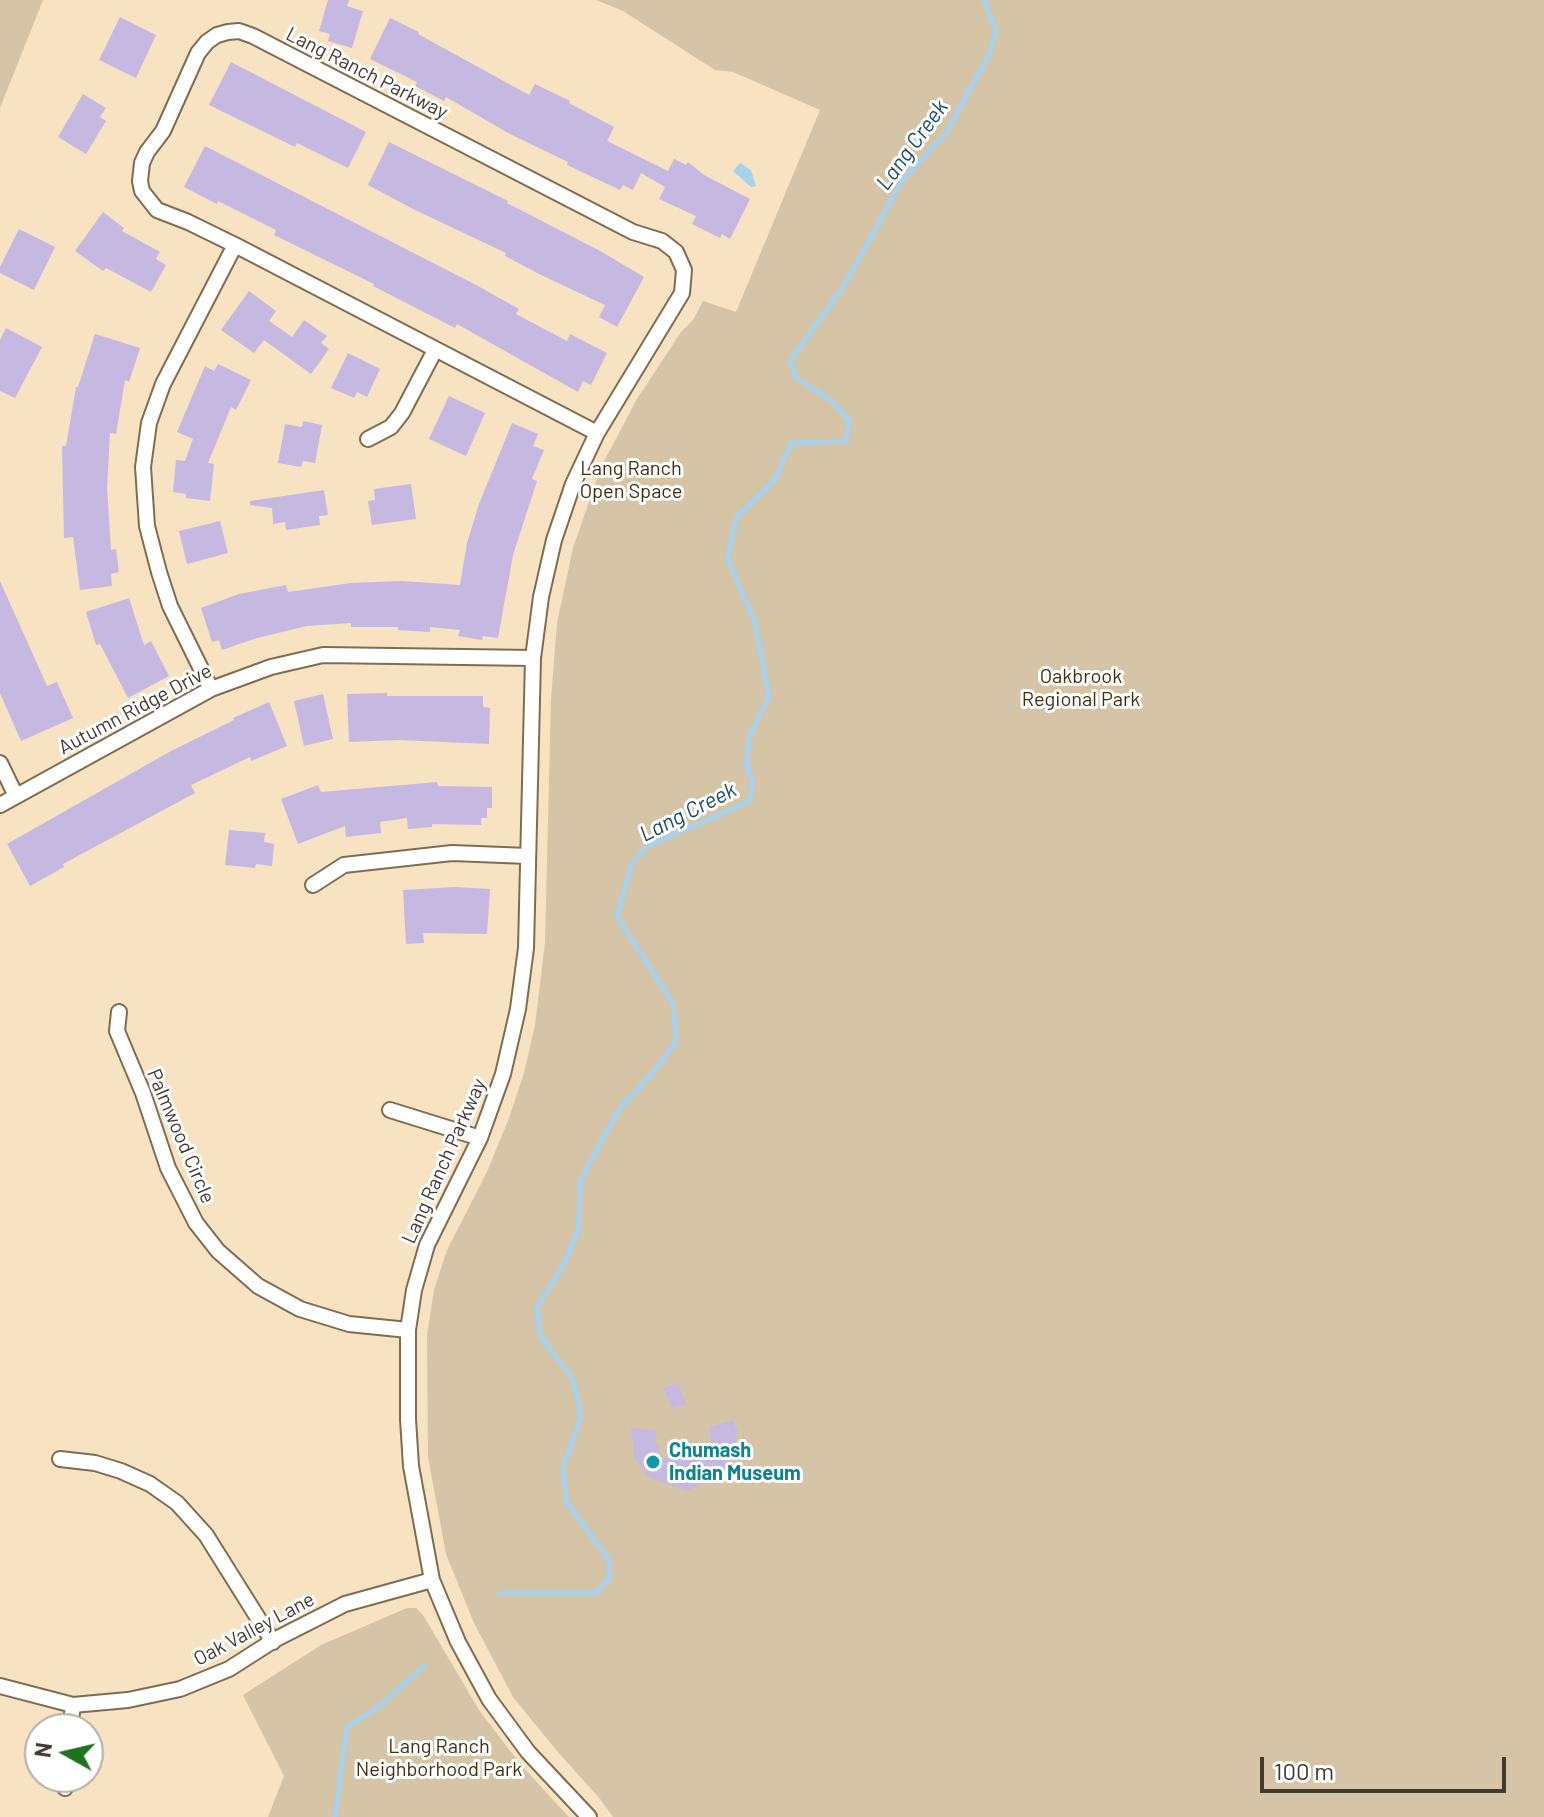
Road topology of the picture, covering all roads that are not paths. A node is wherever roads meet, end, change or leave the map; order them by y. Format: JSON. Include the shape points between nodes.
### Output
{"nodes":[{"id":1,"x":235,"y":245,"type":"junction"},
{"id":2,"x":435,"y":350,"type":"junction"},
{"id":3,"x":597,"y":433,"type":"junction"},
{"id":4,"x":368,"y":439,"type":"dead end"},
{"id":5,"x":533,"y":658,"type":"junction"},
{"id":6,"x":211,"y":689,"type":"junction"},
{"id":7,"x":0,"y":763,"type":"edge"},
{"id":8,"x":16,"y":796,"type":"junction"},
{"id":9,"x":0,"y":805,"type":"edge"},
{"id":10,"x":528,"y":856,"type":"junction"},
{"id":11,"x":313,"y":885,"type":"dead end"},
{"id":12,"x":119,"y":1012,"type":"dead end"},
{"id":13,"x":390,"y":1110,"type":"dead end"},
{"id":14,"x":480,"y":1138,"type":"junction"},
{"id":15,"x":408,"y":1330,"type":"junction"},
{"id":16,"x":60,"y":1459,"type":"dead end"},
{"id":17,"x":432,"y":1580,"type":"junction"},
{"id":18,"x":273,"y":1642,"type":"junction"},
{"id":19,"x":0,"y":1686,"type":"edge"},
{"id":20,"x":73,"y":1705,"type":"junction"},
{"id":21,"x":72,"y":1713,"type":"edge"},
{"id":22,"x":589,"y":1817,"type":"edge"}],
"edges":[{"from":1,"to":2,"type":"street","name":"Lang Ranch Parkway"},
{"from":1,"to":3,"type":"street","name":"Lang Ranch Parkway","via":[[157,210],[140,181],[142,163],[163,131],[198,53],[217,35],[239,31],[676,252],[684,270],[682,293]]},
{"from":1,"to":6,"type":"street","via":[[163,384],[149,423],[143,467],[147,526],[159,572]]},
{"from":2,"to":3,"type":"street","name":"Lang Ranch Parkway"},
{"from":2,"to":4,"type":"street","via":[[402,413],[391,427]]},
{"from":3,"to":5,"type":"street","name":"Lang Ranch Parkway","via":[[554,540]]},
{"from":5,"to":6,"type":"street","name":"Autumn Ridge Drive","via":[[323,655]]},
{"from":5,"to":10,"type":"street","name":"Lang Ranch Parkway"},
{"from":6,"to":8,"type":"street","name":"Autumn Ridge Drive"},
{"from":7,"to":8,"type":"street"},
{"from":8,"to":9,"type":"street","name":"Autumn Ridge Drive"},
{"from":10,"to":11,"type":"street","via":[[452,853],[344,865]]},
{"from":10,"to":14,"type":"street","name":"Lang Ranch Parkway","via":[[526,948],[518,1009]]},
{"from":12,"to":15,"type":"street","name":"Palmwood Circle","via":[[117,1031],[168,1168],[196,1223],[218,1251],[258,1286],[300,1309],[349,1324]]},
{"from":13,"to":14,"type":"street"},
{"from":14,"to":15,"type":"street","name":"Lang Ranch Parkway","via":[[427,1245]]},
{"from":15,"to":17,"type":"street","name":"Lang Ranch Parkway","via":[[411,1466]]},
{"from":16,"to":18,"type":"street","via":[[121,1471],[177,1503],[206,1535]]},
{"from":17,"to":18,"type":"street","name":"Oak Valley Lane","via":[[345,1604]]},
{"from":17,"to":22,"type":"street","name":"Lang Ranch Parkway","via":[[489,1699],[528,1752]]},
{"from":18,"to":20,"type":"street","name":"Oak Valley Lane","via":[[229,1669],[180,1689]]},
{"from":19,"to":20,"type":"street","name":"Oak Valley Lane"},
{"from":20,"to":21,"type":"street"}]}
